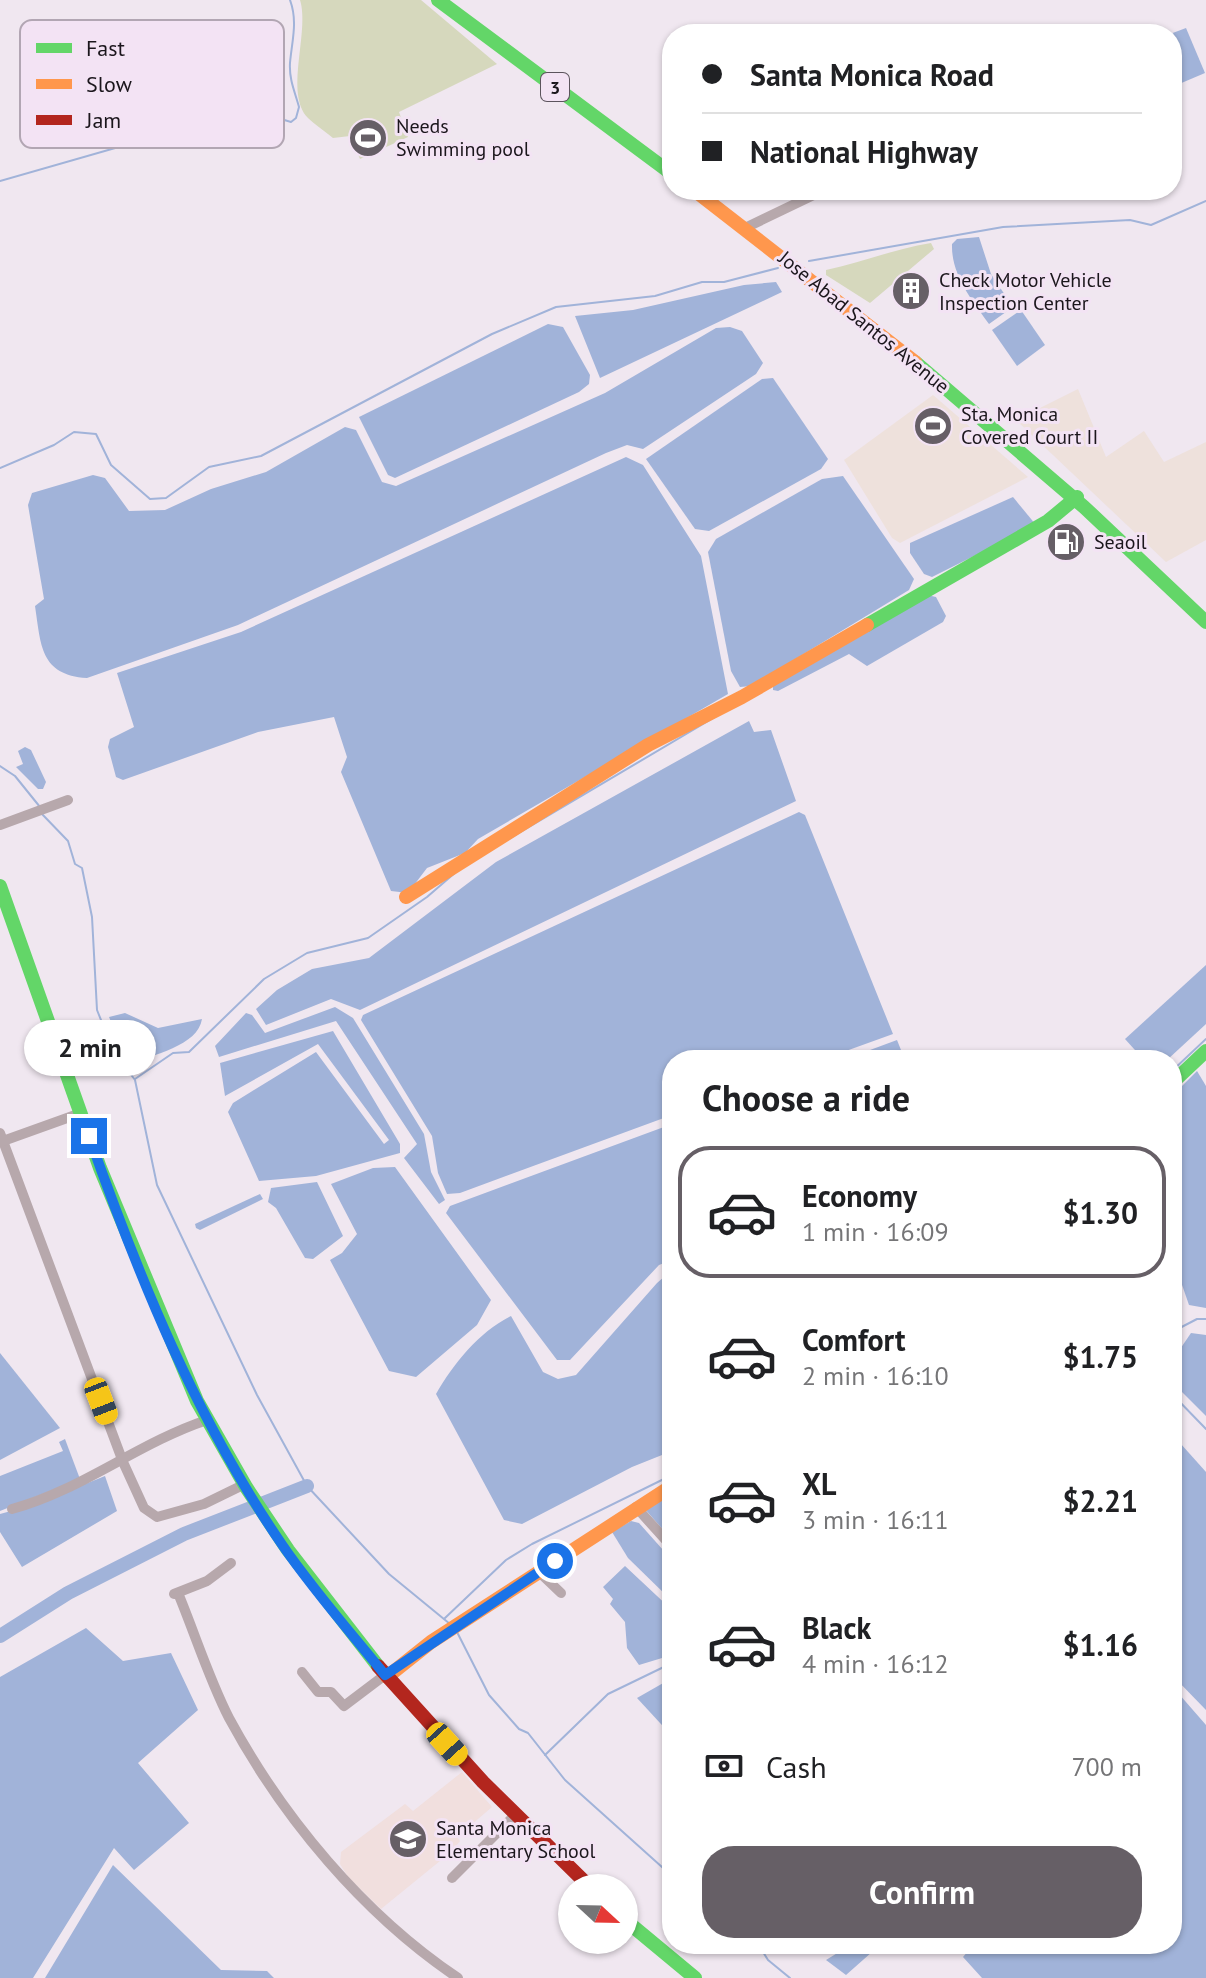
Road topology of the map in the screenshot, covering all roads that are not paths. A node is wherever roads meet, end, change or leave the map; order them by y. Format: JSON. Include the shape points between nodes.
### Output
{"nodes":[{"id":1,"x":438,"y":0,"type":"edge"},
{"id":2,"x":662,"y":167,"type":"edge"},
{"id":3,"x":707,"y":200,"type":"edge"},
{"id":4,"x":803,"y":200,"type":"edge"},
{"id":5,"x":745,"y":228,"type":"junction"},
{"id":6,"x":1077,"y":497,"type":"junction"},
{"id":7,"x":1206,"y":622,"type":"edge"},
{"id":8,"x":68,"y":800,"type":"dead end"},
{"id":9,"x":0,"y":825,"type":"edge"},
{"id":10,"x":0,"y":886,"type":"edge"},
{"id":11,"x":406,"y":897,"type":"dead end"},
{"id":12,"x":1206,"y":1051,"type":"edge"},
{"id":13,"x":1182,"y":1074,"type":"edge"},
{"id":14,"x":81,"y":1113,"type":"junction"},
{"id":15,"x":2,"y":1137,"type":"edge"},
{"id":16,"x":207,"y":1420,"type":"junction"},
{"id":17,"x":122,"y":1458,"type":"junction"},
{"id":18,"x":245,"y":1485,"type":"junction"},
{"id":19,"x":662,"y":1493,"type":"edge"},
{"id":20,"x":636,"y":1507,"type":"junction"},
{"id":21,"x":12,"y":1509,"type":"dead end"},
{"id":22,"x":662,"y":1536,"type":"edge"},
{"id":23,"x":231,"y":1563,"type":"dead end"},
{"id":24,"x":539,"y":1572,"type":"junction"},
{"id":25,"x":561,"y":1593,"type":"dead end"},
{"id":26,"x":302,"y":1672,"type":"dead end"},
{"id":27,"x":386,"y":1676,"type":"junction"},
{"id":28,"x":514,"y":1816,"type":"junction"},
{"id":29,"x":576,"y":1874,"type":"edge"},
{"id":30,"x":452,"y":1878,"type":"dead end"},
{"id":31,"x":638,"y":1931,"type":"edge"},
{"id":32,"x":662,"y":1951,"type":"edge"},
{"id":33,"x":666,"y":1954,"type":"edge"},
{"id":34,"x":456,"y":1978,"type":"edge"},
{"id":35,"x":695,"y":1978,"type":"edge"}],
"edges":[{"from":1,"to":2,"type":"main road","number":"3"},
{"from":3,"to":5,"type":"main road","name":"Jose Abad Santos Avenue"},
{"from":4,"to":5,"type":"street"},
{"from":5,"to":6,"type":"main road","name":"Jose Abad Santos Avenue"},
{"from":6,"to":7,"type":"main road","name":"Jose Abad Santos Avenue"},
{"from":6,"to":11,"type":"main road","via":[[1048,521],[612,766]]},
{"from":8,"to":9,"type":"street"},
{"from":10,"to":14,"type":"main road"},
{"from":12,"to":13,"type":"main road"},
{"from":14,"to":15,"type":"street"},
{"from":14,"to":16,"type":"main road","via":[[136,1263]]},
{"from":15,"to":17,"type":"street"},
{"from":16,"to":17,"type":"street"},
{"from":16,"to":18,"type":"main road"},
{"from":17,"to":18,"type":"street","via":[[144,1508],[157,1517]]},
{"from":17,"to":21,"type":"street","via":[[103,1473]]},
{"from":18,"to":27,"type":"main road","via":[[276,1535]]},
{"from":19,"to":20,"type":"main road"},
{"from":20,"to":22,"type":"street"},
{"from":20,"to":24,"type":"main road"},
{"from":23,"to":34,"type":"street","via":[[207,1581],[175,1594],[228,1715],[307,1837],[377,1911]]},
{"from":24,"to":25,"type":"street"},
{"from":24,"to":27,"type":"main road"},
{"from":26,"to":27,"type":"street","via":[[318,1692],[331,1692],[344,1706]]},
{"from":27,"to":28,"type":"main road"},
{"from":28,"to":29,"type":"main road"},
{"from":28,"to":30,"type":"street"},
{"from":31,"to":32,"type":"main road"},
{"from":33,"to":35,"type":"main road"}]}
